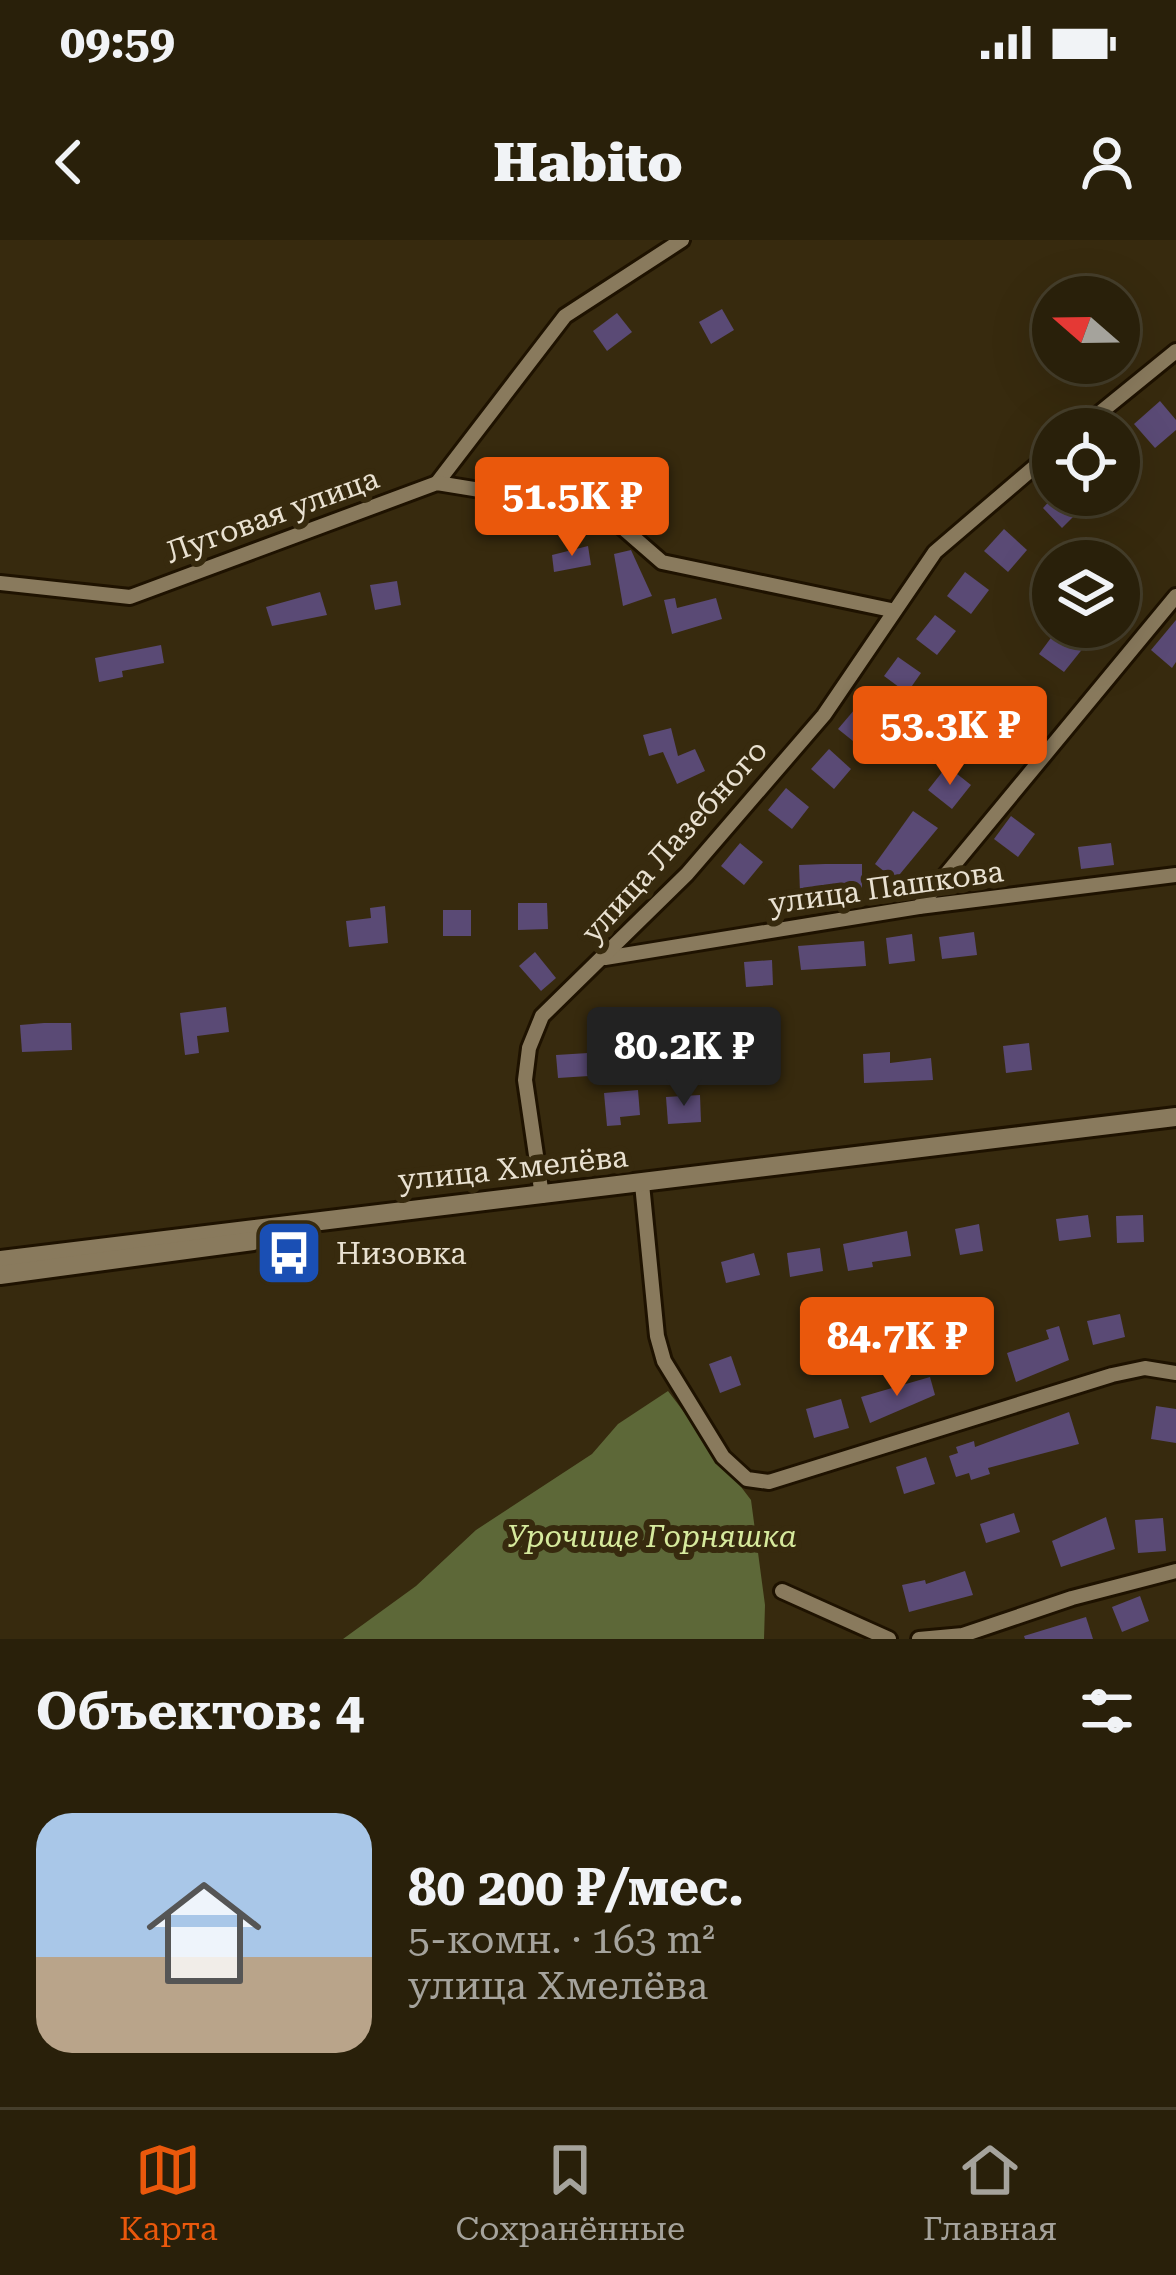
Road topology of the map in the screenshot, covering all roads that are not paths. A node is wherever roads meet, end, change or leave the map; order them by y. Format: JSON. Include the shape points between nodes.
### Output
{"nodes":[{"id":1,"x":682,"y":240,"type":"edge"},
{"id":2,"x":1176,"y":351,"type":"edge"},
{"id":3,"x":1106,"y":408,"type":"edge"},
{"id":4,"x":1032,"y":469,"type":"edge"},
{"id":5,"x":437,"y":483,"type":"junction"},
{"id":6,"x":0,"y":584,"type":"edge"},
{"id":7,"x":1176,"y":596,"type":"edge"},
{"id":8,"x":891,"y":610,"type":"junction"},
{"id":9,"x":1176,"y":875,"type":"edge"},
{"id":10,"x":919,"y":907,"type":"junction"},
{"id":11,"x":605,"y":958,"type":"junction"},
{"id":12,"x":1176,"y":1118,"type":"edge"},
{"id":13,"x":642,"y":1184,"type":"junction"},
{"id":14,"x":542,"y":1196,"type":"junction"},
{"id":15,"x":0,"y":1260,"type":"edge"},
{"id":16,"x":0,"y":1275,"type":"edge"},
{"id":17,"x":1176,"y":1372,"type":"edge"},
{"id":18,"x":1176,"y":1571,"type":"edge"},
{"id":19,"x":782,"y":1591,"type":"dead end"},
{"id":20,"x":889,"y":1639,"type":"edge"},
{"id":21,"x":919,"y":1639,"type":"edge"}],
"edges":[{"from":1,"to":5,"type":"street","via":[[565,316]]},
{"from":2,"to":3,"type":"street"},
{"from":4,"to":8,"type":"street","name":"улица Лазебного","via":[[935,552]]},
{"from":5,"to":6,"type":"street","name":"Луговая улица","via":[[130,597]]},
{"from":5,"to":8,"type":"street","name":"Луговая улица","via":[[480,490],[540,482],[585,495],[662,562]]},
{"from":7,"to":10,"type":"street"},
{"from":8,"to":11,"type":"street","name":"улица Лазебного","via":[[824,715]]},
{"from":9,"to":10,"type":"street","name":"улица Пашкова"},
{"from":10,"to":11,"type":"street","name":"улица Пашкова"},
{"from":11,"to":14,"type":"street","name":"улица Лазебного","via":[[542,1016],[529,1048],[525,1080]]},
{"from":12,"to":13,"type":"main road","name":"улица Хмелёва"},
{"from":13,"to":14,"type":"main road","name":"улица Хмелёва"},
{"from":13,"to":17,"type":"street","via":[[664,1361],[723,1457],[747,1479],[769,1482],[1112,1375],[1145,1367]]},
{"from":14,"to":15,"type":"main road","name":"улица Хмелёва"},
{"from":14,"to":16,"type":"main road"},
{"from":18,"to":21,"type":"street","via":[[963,1635]]},
{"from":19,"to":20,"type":"street"}]}
